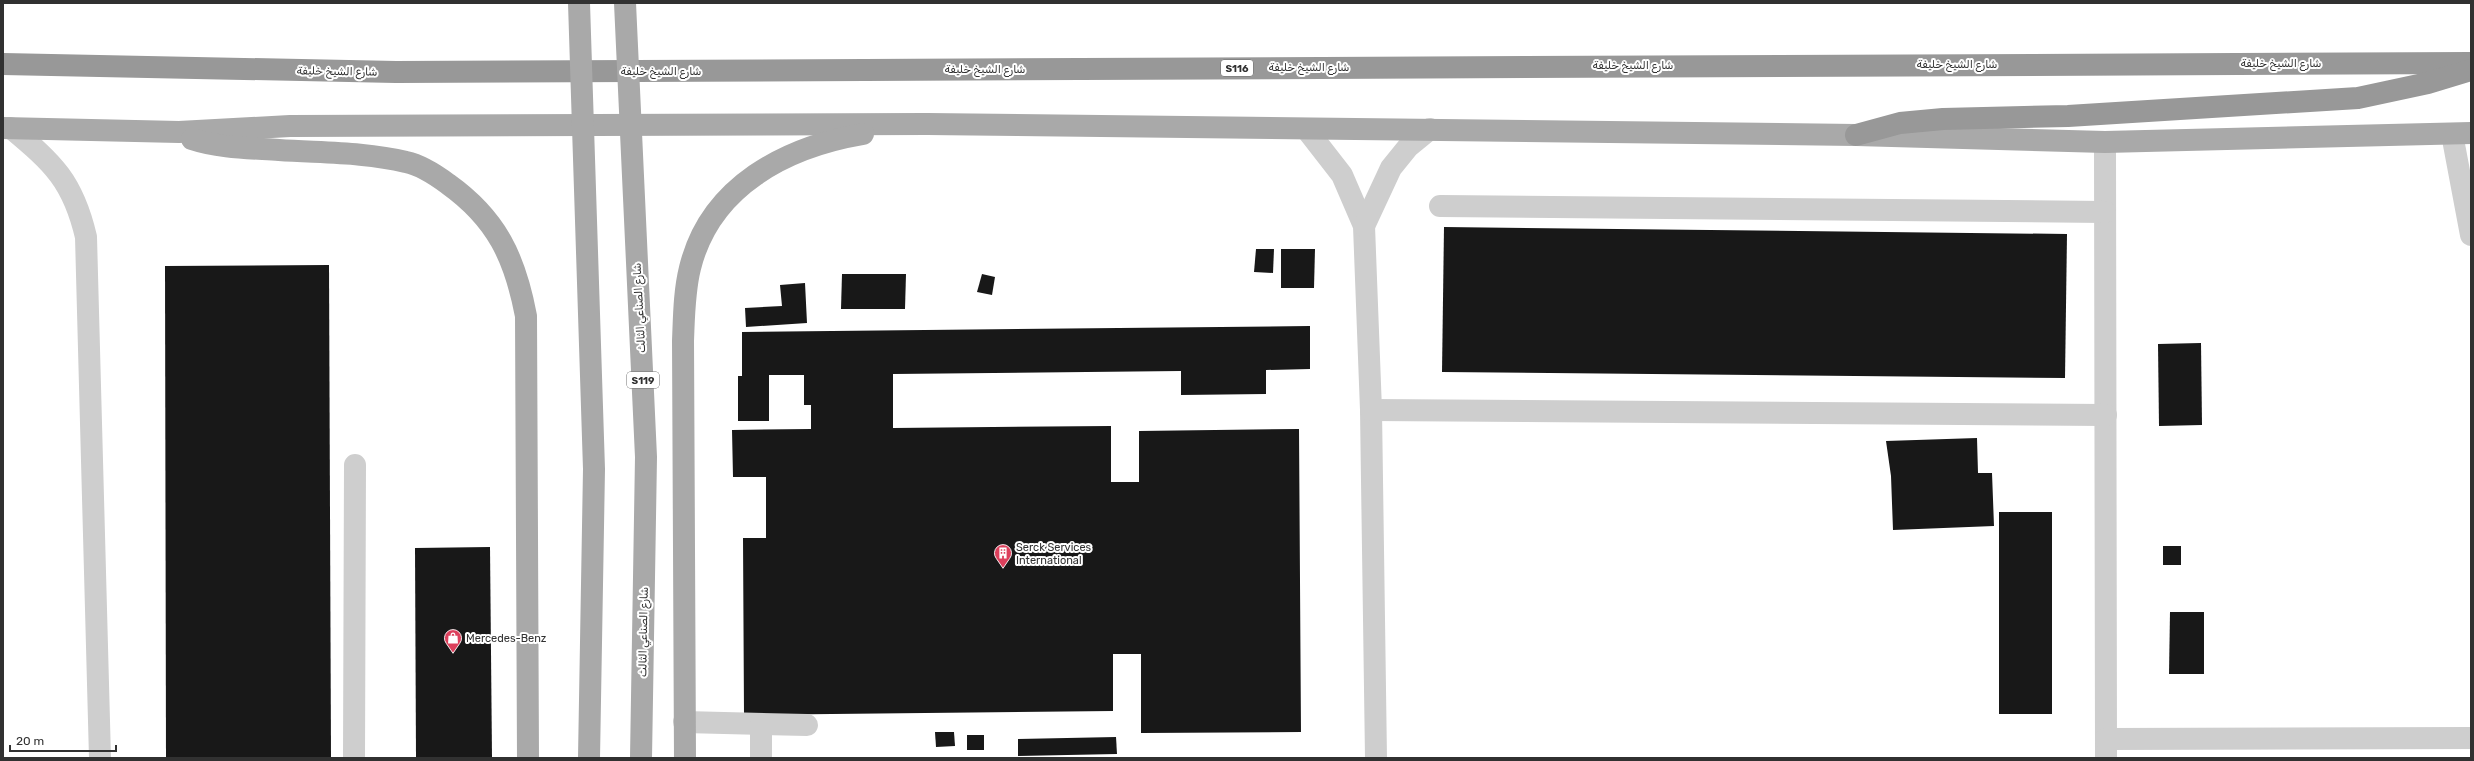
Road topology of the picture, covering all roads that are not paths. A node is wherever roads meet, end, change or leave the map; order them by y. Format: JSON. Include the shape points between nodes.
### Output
{"nodes":[{"id":1,"x":579,"y":3,"type":"edge"},
{"id":2,"x":625,"y":3,"type":"edge"},
{"id":3,"x":2471,"y":63,"type":"edge"},
{"id":4,"x":3,"y":64,"type":"edge"},
{"id":5,"x":2471,"y":70,"type":"edge"},
{"id":6,"x":927,"y":124,"type":"junction"},
{"id":7,"x":7,"y":128,"type":"edge"},
{"id":8,"x":1430,"y":128,"type":"junction"},
{"id":9,"x":1307,"y":130,"type":"junction"},
{"id":10,"x":179,"y":132,"type":"junction"},
{"id":11,"x":2462,"y":133,"type":"edge"},
{"id":12,"x":1856,"y":135,"type":"junction"},
{"id":13,"x":2105,"y":142,"type":"junction"},
{"id":14,"x":1440,"y":206,"type":"dead end"},
{"id":15,"x":2105,"y":212,"type":"junction"},
{"id":16,"x":1364,"y":226,"type":"junction"},
{"id":17,"x":2471,"y":235,"type":"edge"},
{"id":18,"x":1371,"y":410,"type":"junction"},
{"id":19,"x":2106,"y":415,"type":"junction"},
{"id":20,"x":355,"y":465,"type":"dead end"},
{"id":21,"x":684,"y":722,"type":"junction"},
{"id":22,"x":761,"y":724,"type":"junction"},
{"id":23,"x":807,"y":725,"type":"dead end"},
{"id":24,"x":2471,"y":738,"type":"edge"},
{"id":25,"x":2106,"y":748,"type":"edge"},
{"id":26,"x":100,"y":758,"type":"edge"},
{"id":27,"x":354,"y":758,"type":"edge"},
{"id":28,"x":528,"y":758,"type":"edge"},
{"id":29,"x":589,"y":758,"type":"edge"},
{"id":30,"x":641,"y":758,"type":"edge"},
{"id":31,"x":684,"y":758,"type":"edge"},
{"id":32,"x":761,"y":758,"type":"edge"},
{"id":33,"x":1376,"y":758,"type":"edge"}],
"edges":[{"from":1,"to":29,"type":"main road","bridge":true,"via":[[594,469]]},
{"from":2,"to":30,"type":"main road","name":"شارع الصناعي الثالث","number":"S119","bridge":true,"via":[[646,457]]},
{"from":3,"to":4,"type":"highway","name":"شارع الشيخ خليفة","number":"S116","via":[[404,72]]},
{"from":5,"to":12,"type":"highway","via":[[2428,83],[2358,98],[2068,116],[1943,119],[1900,124]]},
{"from":6,"to":9,"type":"main road"},
{"from":6,"to":10,"type":"main road","via":[[290,126]]},
{"from":6,"to":21,"type":"main road","via":[[830,141],[770,164],[742,183],[720,208],[702,236],[690,268],[685,301]]},
{"from":7,"to":10,"type":"main road"},
{"from":7,"to":26,"type":"street","via":[[55,166],[80,212],[86,237]]},
{"from":8,"to":9,"type":"main road"},
{"from":8,"to":12,"type":"main road"},
{"from":8,"to":16,"type":"street","via":[[1408,147],[1391,168]]},
{"from":9,"to":16,"type":"street","via":[[1342,175]]},
{"from":10,"to":28,"type":"main road","via":[[198,142],[223,146],[374,156],[407,162],[438,176],[466,196],[489,222],[507,250],[520,282],[526,316]]},
{"from":11,"to":13,"type":"main road"},
{"from":11,"to":17,"type":"street"},
{"from":12,"to":13,"type":"main road"},
{"from":13,"to":15,"type":"street"},
{"from":14,"to":15,"type":"street"},
{"from":15,"to":19,"type":"street"},
{"from":16,"to":18,"type":"street"},
{"from":18,"to":19,"type":"street"},
{"from":18,"to":33,"type":"street"},
{"from":19,"to":25,"type":"street"},
{"from":20,"to":27,"type":"street"},
{"from":21,"to":22,"type":"street"},
{"from":21,"to":31,"type":"main road"},
{"from":22,"to":23,"type":"street"},
{"from":22,"to":32,"type":"street"},
{"from":24,"to":25,"type":"street"}]}
